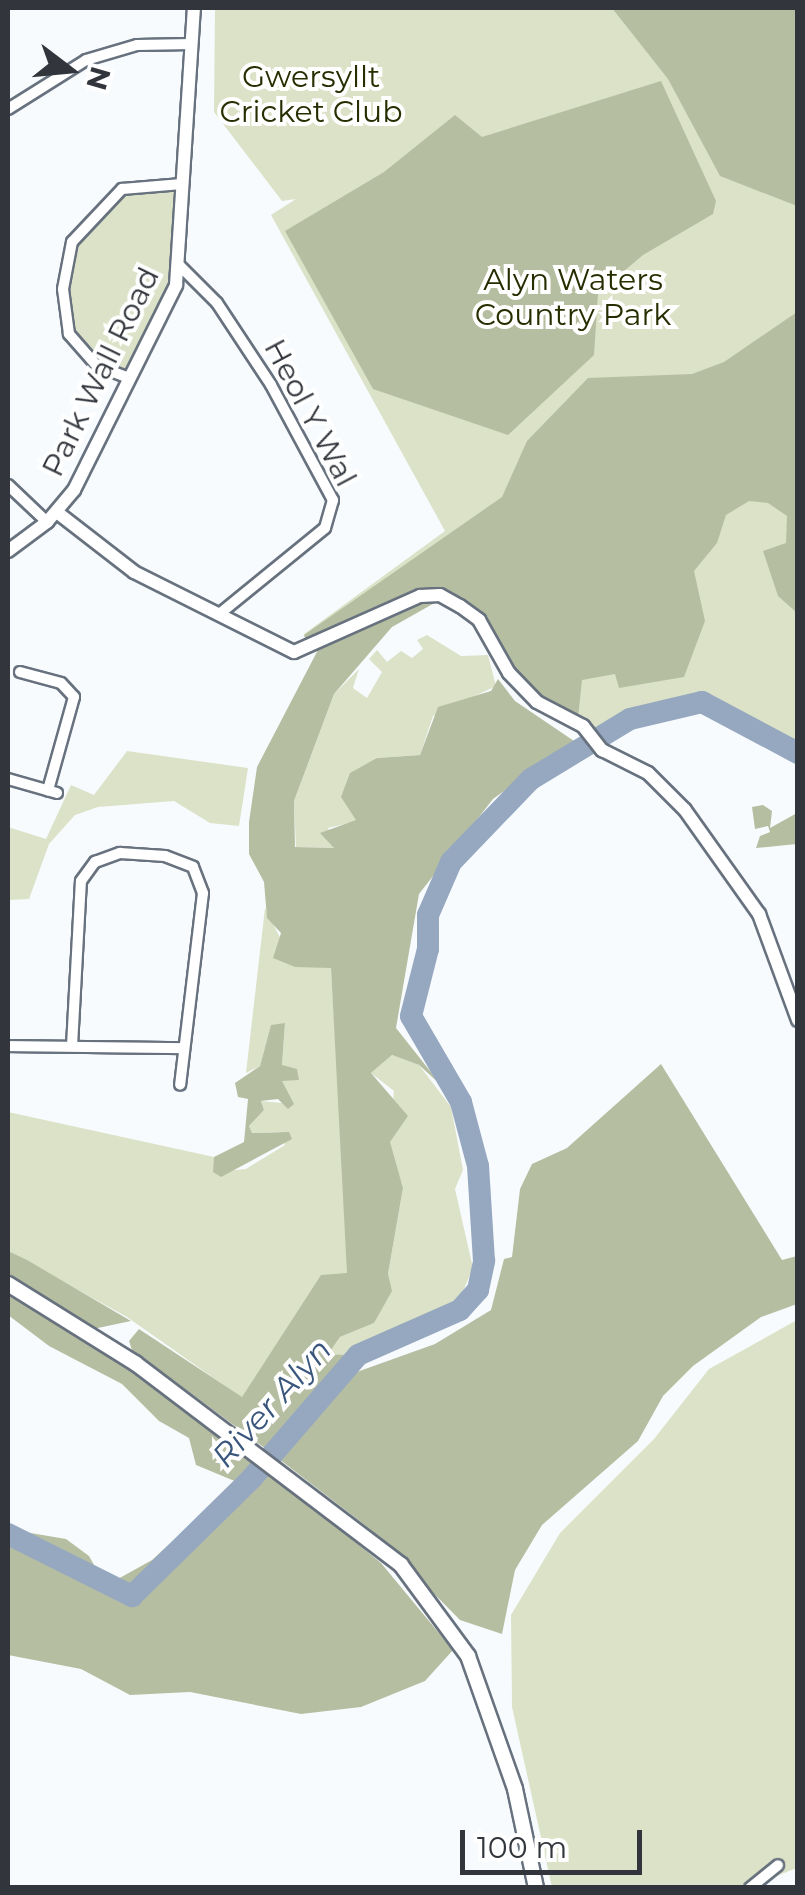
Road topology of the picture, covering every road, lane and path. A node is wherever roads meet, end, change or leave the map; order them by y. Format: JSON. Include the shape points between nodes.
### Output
{"nodes":[{"id":1,"x":194,"y":8,"type":"edge"},
{"id":2,"x":192,"y":44,"type":"junction"},
{"id":3,"x":8,"y":109,"type":"edge"},
{"id":4,"x":182,"y":184,"type":"junction"},
{"id":5,"x":180,"y":266,"type":"junction"},
{"id":6,"x":130,"y":378,"type":"junction"},
{"id":7,"x":8,"y":485,"type":"edge"},
{"id":8,"x":52,"y":518,"type":"junction"},
{"id":9,"x":8,"y":551,"type":"edge"},
{"id":10,"x":219,"y":614,"type":"junction"},
{"id":11,"x":24,"y":675,"type":"dead end"},
{"id":12,"x":8,"y":778,"type":"edge"},
{"id":13,"x":798,"y":1020,"type":"edge"},
{"id":14,"x":8,"y":1046,"type":"edge"},
{"id":15,"x":72,"y":1046,"type":"junction"},
{"id":16,"x":184,"y":1048,"type":"junction"},
{"id":17,"x":180,"y":1085,"type":"dead end"},
{"id":18,"x":8,"y":1284,"type":"edge"},
{"id":19,"x":778,"y":1865,"type":"dead end"},
{"id":20,"x":536,"y":1888,"type":"edge"},
{"id":21,"x":750,"y":1888,"type":"edge"}],
"edges":[{"from":1,"to":2,"type":"street","name":"Park Wall Road"},
{"from":2,"to":3,"type":"street","via":[[137,44],[86,60]]},
{"from":2,"to":4,"type":"street","name":"Park Wall Road"},
{"from":4,"to":5,"type":"street","name":"Park Wall Road"},
{"from":4,"to":6,"type":"street","via":[[122,189],[72,242],[63,290],[69,334],[97,366]]},
{"from":5,"to":6,"type":"street","name":"Park Wall Road"},
{"from":5,"to":10,"type":"street","name":"Heol Y Wal","via":[[217,303],[272,385],[333,500],[325,528]]},
{"from":6,"to":8,"type":"street","name":"Park Wall Road"},
{"from":7,"to":8,"type":"street"},
{"from":8,"to":9,"type":"street","name":"Park Wall Road"},
{"from":8,"to":10,"type":"street","via":[[134,572]]},
{"from":10,"to":13,"type":"street","via":[[294,652],[420,596],[440,596],[479,620],[508,673],[537,702],[583,726],[602,750],[648,773],[685,810],[759,914]]},
{"from":11,"to":12,"type":"street","via":[[61,683],[74,696],[53,792]]},
{"from":14,"to":15,"type":"street"},
{"from":15,"to":16,"type":"street"},
{"from":15,"to":16,"type":"street","via":[[81,882],[95,862],[120,853],[165,856],[193,867],[203,893]]},
{"from":16,"to":17,"type":"street"},
{"from":18,"to":20,"type":"main road","via":[[135,1362],[401,1566],[468,1656],[515,1789]]},
{"from":19,"to":21,"type":"street"}]}
